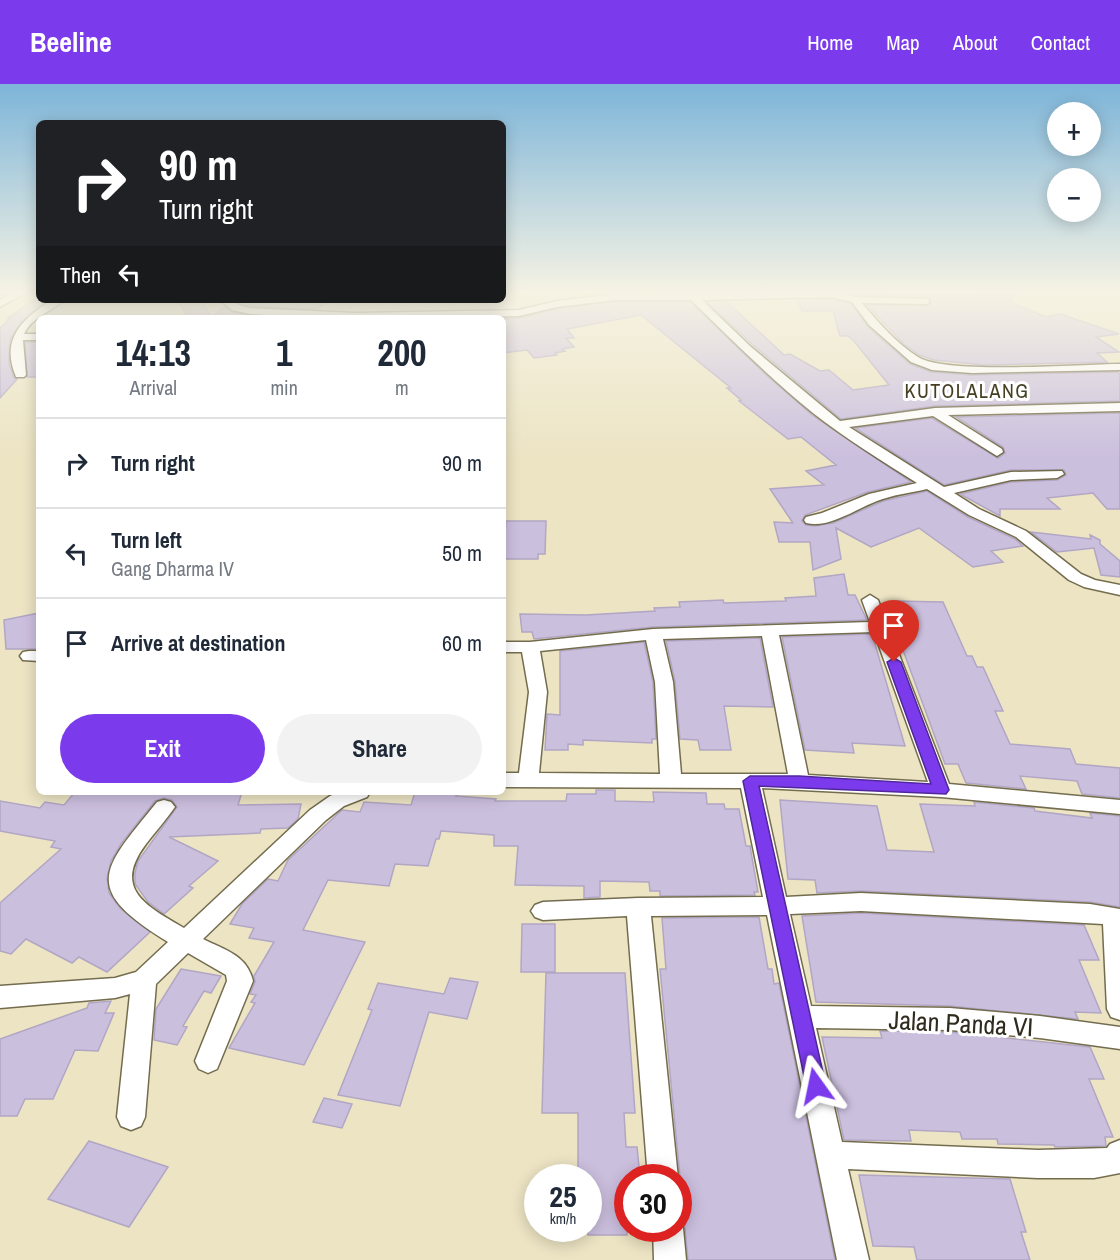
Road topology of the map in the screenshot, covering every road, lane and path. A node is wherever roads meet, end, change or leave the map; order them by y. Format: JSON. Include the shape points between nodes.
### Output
{"nodes":[{"id":1,"x":18,"y":346,"type":"edge"},
{"id":2,"x":744,"y":346,"type":"edge"},
{"id":3,"x":899,"y":346,"type":"edge"},
{"id":4,"x":1120,"y":368,"type":"edge"},
{"id":5,"x":20,"y":375,"type":"dead end"},
{"id":6,"x":1120,"y":407,"type":"edge"},
{"id":7,"x":935,"y":412,"type":"junction"},
{"id":8,"x":837,"y":425,"type":"junction"},
{"id":9,"x":997,"y":452,"type":"dead end"},
{"id":10,"x":1057,"y":474,"type":"dead end"},
{"id":11,"x":929,"y":484,"type":"junction"},
{"id":12,"x":942,"y":492,"type":"junction"},
{"id":13,"x":812,"y":520,"type":"dead end"},
{"id":14,"x":1120,"y":590,"type":"edge"},
{"id":15,"x":870,"y":600,"type":"dead end"},
{"id":16,"x":879,"y":627,"type":"junction"},
{"id":17,"x":770,"y":632,"type":"junction"},
{"id":18,"x":653,"y":634,"type":"junction"},
{"id":19,"x":506,"y":646,"type":"edge"},
{"id":20,"x":530,"y":647,"type":"junction"},
{"id":21,"x":506,"y":780,"type":"edge"},
{"id":22,"x":528,"y":780,"type":"junction"},
{"id":23,"x":671,"y":780,"type":"junction"},
{"id":24,"x":750,"y":781,"type":"junction"},
{"id":25,"x":799,"y":781,"type":"junction"},
{"id":26,"x":941,"y":790,"type":"junction"},
{"id":27,"x":352,"y":795,"type":"edge"},
{"id":28,"x":164,"y":807,"type":"dead end"},
{"id":29,"x":1120,"y":807,"type":"edge"},
{"id":30,"x":777,"y":906,"type":"junction"},
{"id":31,"x":638,"y":907,"type":"junction"},
{"id":32,"x":543,"y":911,"type":"dead end"},
{"id":33,"x":1117,"y":918,"type":"edge"},
{"id":34,"x":185,"y":940,"type":"junction"},
{"id":35,"x":144,"y":980,"type":"junction"},
{"id":36,"x":0,"y":997,"type":"edge"},
{"id":37,"x":1120,"y":1009,"type":"edge"},
{"id":38,"x":801,"y":1017,"type":"junction"},
{"id":39,"x":1120,"y":1038,"type":"edge"},
{"id":40,"x":208,"y":1061,"type":"dead end"},
{"id":41,"x":131,"y":1117,"type":"dead end"},
{"id":42,"x":1120,"y":1154,"type":"edge"},
{"id":43,"x":831,"y":1155,"type":"junction"},
{"id":44,"x":662,"y":1164,"type":"edge"},
{"id":45,"x":669,"y":1242,"type":"edge"},
{"id":46,"x":670,"y":1260,"type":"edge"},
{"id":47,"x":853,"y":1260,"type":"edge"}],
"edges":[{"from":1,"to":5,"type":"street"},
{"from":2,"to":8,"type":"street"},
{"from":3,"to":4,"type":"street","via":[[915,360],[936,368]]},
{"from":6,"to":7,"type":"street"},
{"from":7,"to":8,"type":"street"},
{"from":7,"to":9,"type":"street"},
{"from":8,"to":11,"type":"street"},
{"from":10,"to":12,"type":"street","via":[[1011,476]]},
{"from":11,"to":12,"type":"street"},
{"from":11,"to":13,"type":"street","via":[[874,497]]},
{"from":12,"to":14,"type":"street","via":[[1021,534],[1075,577]]},
{"from":15,"to":16,"type":"street"},
{"from":16,"to":17,"type":"street"},
{"from":16,"to":26,"type":"street"},
{"from":17,"to":18,"type":"street"},
{"from":17,"to":25,"type":"street"},
{"from":18,"to":20,"type":"street"},
{"from":18,"to":23,"type":"street","via":[[664,682]]},
{"from":19,"to":20,"type":"street"},
{"from":20,"to":22,"type":"street","via":[[538,692]]},
{"from":21,"to":22,"type":"street"},
{"from":22,"to":23,"type":"street"},
{"from":23,"to":24,"type":"street"},
{"from":24,"to":25,"type":"street"},
{"from":24,"to":30,"type":"street"},
{"from":25,"to":26,"type":"street"},
{"from":26,"to":29,"type":"street"},
{"from":27,"to":34,"type":"street","via":[[318,815]]},
{"from":28,"to":34,"type":"street","via":[[127,857],[119,873],[121,886],[126,898],[140,912]]},
{"from":30,"to":31,"type":"street"},
{"from":30,"to":33,"type":"street","via":[[861,902],[1090,913]]},
{"from":30,"to":38,"type":"street"},
{"from":31,"to":32,"type":"street"},
{"from":31,"to":44,"type":"street"},
{"from":33,"to":37,"type":"street"},
{"from":34,"to":35,"type":"street"},
{"from":34,"to":40,"type":"street","via":[[231,964],[240,981]]},
{"from":35,"to":36,"type":"street","via":[[115,988]]},
{"from":35,"to":41,"type":"street"},
{"from":38,"to":39,"type":"street","name":"Jalan Panda VI","via":[[950,1019]]},
{"from":38,"to":43,"type":"street"},
{"from":42,"to":43,"type":"street","via":[[1115,1161],[1094,1164]]},
{"from":43,"to":47,"type":"street"},
{"from":45,"to":46,"type":"street"}]}
